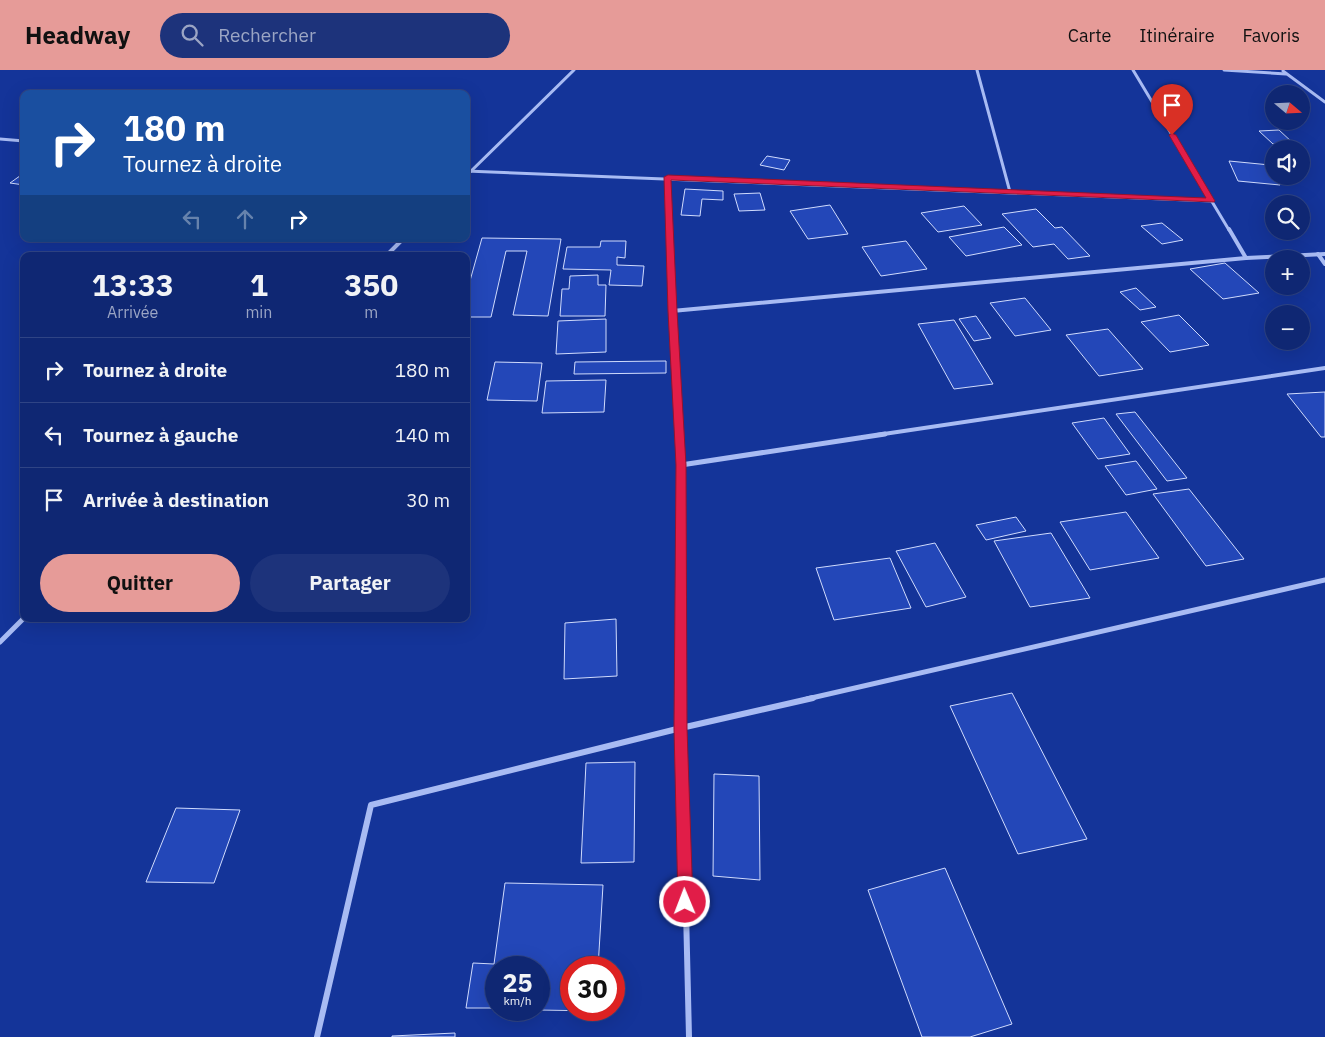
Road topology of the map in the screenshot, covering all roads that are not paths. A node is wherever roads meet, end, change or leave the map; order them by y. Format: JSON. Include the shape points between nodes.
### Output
{"nodes":[{"id":1,"x":574,"y":70,"type":"edge"},
{"id":2,"x":977,"y":70,"type":"edge"},
{"id":3,"x":1133,"y":70,"type":"edge"},
{"id":4,"x":1224,"y":70,"type":"edge"},
{"id":5,"x":1282,"y":70,"type":"edge"},
{"id":6,"x":1286,"y":74,"type":"junction"},
{"id":7,"x":1325,"y":102,"type":"edge"},
{"id":8,"x":0,"y":139,"type":"edge"},
{"id":9,"x":20,"y":141,"type":"edge"},
{"id":10,"x":471,"y":171,"type":"joint"},
{"id":11,"x":668,"y":177,"type":"junction"},
{"id":12,"x":1010,"y":192,"type":"junction"},
{"id":13,"x":1212,"y":201,"type":"junction"},
{"id":14,"x":401,"y":242,"type":"edge"},
{"id":15,"x":390,"y":252,"type":"edge"},
{"id":16,"x":1318,"y":254,"type":"junction"},
{"id":17,"x":1325,"y":254,"type":"edge"},
{"id":18,"x":1246,"y":258,"type":"junction"},
{"id":19,"x":1325,"y":264,"type":"edge"},
{"id":20,"x":672,"y":311,"type":"junction"},
{"id":21,"x":1325,"y":368,"type":"edge"},
{"id":22,"x":681,"y":465,"type":"junction"},
{"id":23,"x":1325,"y":580,"type":"edge"},
{"id":24,"x":20,"y":622,"type":"edge"},
{"id":25,"x":0,"y":642,"type":"edge"},
{"id":26,"x":681,"y":728,"type":"junction"},
{"id":27,"x":318,"y":1037,"type":"edge"},
{"id":28,"x":689,"y":1037,"type":"edge"}],
"edges":[{"from":1,"to":10,"type":"street"},
{"from":2,"to":12,"type":"street"},
{"from":3,"to":13,"type":"street"},
{"from":4,"to":6,"type":"street"},
{"from":5,"to":6,"type":"street"},
{"from":6,"to":7,"type":"street"},
{"from":8,"to":9,"type":"street"},
{"from":10,"to":11,"type":"street"},
{"from":11,"to":12,"type":"street"},
{"from":11,"to":20,"type":"street"},
{"from":12,"to":13,"type":"street"},
{"from":13,"to":18,"type":"street"},
{"from":14,"to":15,"type":"street"},
{"from":16,"to":17,"type":"street"},
{"from":16,"to":18,"type":"street"},
{"from":16,"to":19,"type":"street"},
{"from":18,"to":20,"type":"street"},
{"from":20,"to":22,"type":"street"},
{"from":21,"to":22,"type":"street"},
{"from":22,"to":26,"type":"street"},
{"from":23,"to":26,"type":"street"},
{"from":24,"to":25,"type":"street"},
{"from":26,"to":27,"type":"street","via":[[371,805]]},
{"from":26,"to":28,"type":"street"}]}
